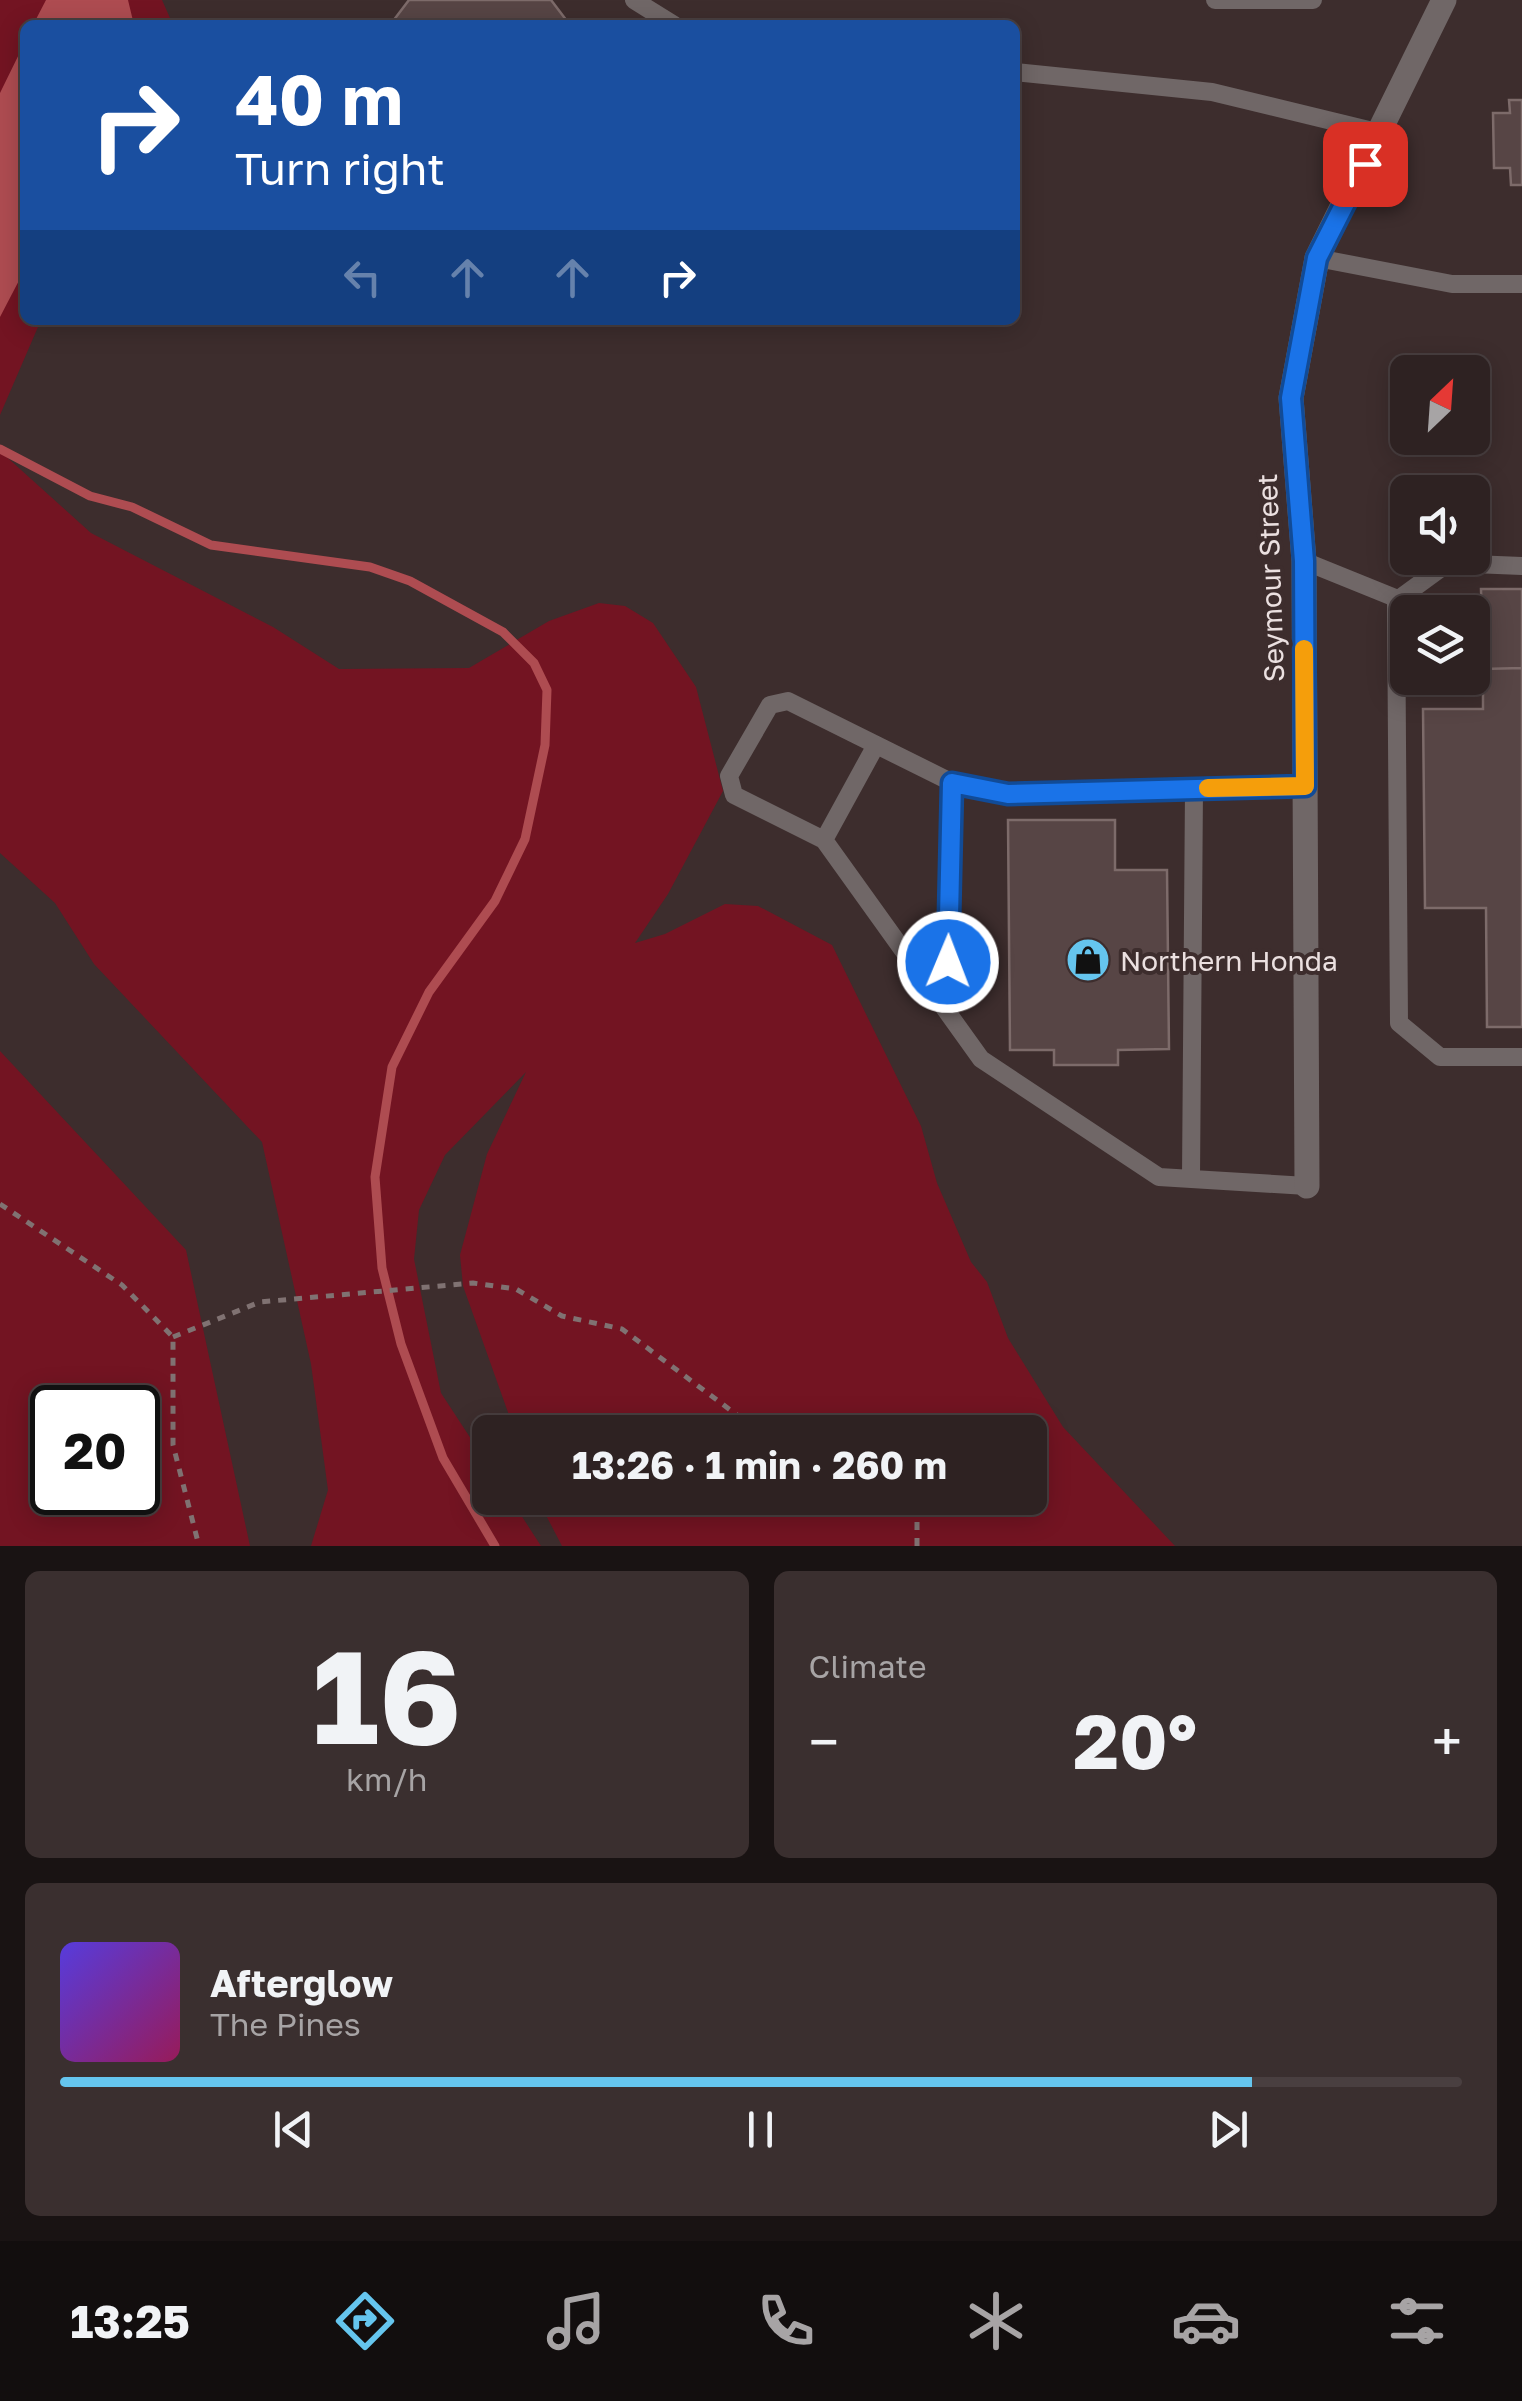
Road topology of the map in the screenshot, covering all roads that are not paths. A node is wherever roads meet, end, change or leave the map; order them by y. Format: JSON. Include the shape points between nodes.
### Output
{"nodes":[{"id":1,"x":634,"y":0,"type":"edge"},
{"id":2,"x":1215,"y":0,"type":"edge"},
{"id":3,"x":1313,"y":0,"type":"edge"},
{"id":4,"x":1444,"y":0,"type":"edge"},
{"id":5,"x":666,"y":20,"type":"edge"},
{"id":6,"x":1020,"y":73,"type":"edge"},
{"id":7,"x":1380,"y":133,"type":"junction"},
{"id":8,"x":1317,"y":258,"type":"junction"},
{"id":9,"x":1522,"y":284,"type":"edge"},
{"id":10,"x":1304,"y":561,"type":"junction"},
{"id":11,"x":1522,"y":566,"type":"edge"},
{"id":12,"x":1404,"y":595,"type":"edge"},
{"id":13,"x":1390,"y":598,"type":"edge"},
{"id":14,"x":1397,"y":695,"type":"edge"},
{"id":15,"x":876,"y":745,"type":"junction"},
{"id":16,"x":952,"y":783,"type":"junction"},
{"id":17,"x":1305,"y":786,"type":"junction"},
{"id":18,"x":1194,"y":789,"type":"junction"},
{"id":19,"x":824,"y":840,"type":"junction"},
{"id":20,"x":924,"y":980,"type":"junction"},
{"id":21,"x":1522,"y":1057,"type":"edge"},
{"id":22,"x":1190,"y":1177,"type":"junction"},
{"id":23,"x":1307,"y":1186,"type":"joint"}],
"edges":[{"from":1,"to":5,"type":"lane"},
{"from":2,"to":3,"type":"lane"},
{"from":4,"to":7,"type":"street","name":"Seymour Street"},
{"from":6,"to":7,"type":"lane","via":[[1212,92]]},
{"from":7,"to":8,"type":"street","name":"Seymour Street"},
{"from":8,"to":9,"type":"lane","via":[[1452,284]]},
{"from":8,"to":10,"type":"street","name":"Seymour Street","via":[[1291,398]]},
{"from":10,"to":13,"type":"lane"},
{"from":10,"to":17,"type":"street","name":"Seymour Street"},
{"from":11,"to":12,"type":"lane","via":[[1448,563]]},
{"from":14,"to":21,"type":"lane","via":[[1399,1023],[1440,1058]]},
{"from":15,"to":16,"type":"lane"},
{"from":15,"to":19,"type":"lane"},
{"from":15,"to":19,"type":"lane","via":[[788,702],[770,705],[729,776],[734,794]]},
{"from":16,"to":18,"type":"lane","via":[[1008,794]]},
{"from":16,"to":20,"type":"lane","via":[[948,962]]},
{"from":17,"to":18,"type":"lane"},
{"from":17,"to":23,"type":"street","name":"Seymour Street"},
{"from":18,"to":22,"type":"lane"},
{"from":19,"to":20,"type":"lane"},
{"from":20,"to":22,"type":"lane","via":[[980,1059],[1158,1177]]},
{"from":22,"to":23,"type":"lane"}]}
